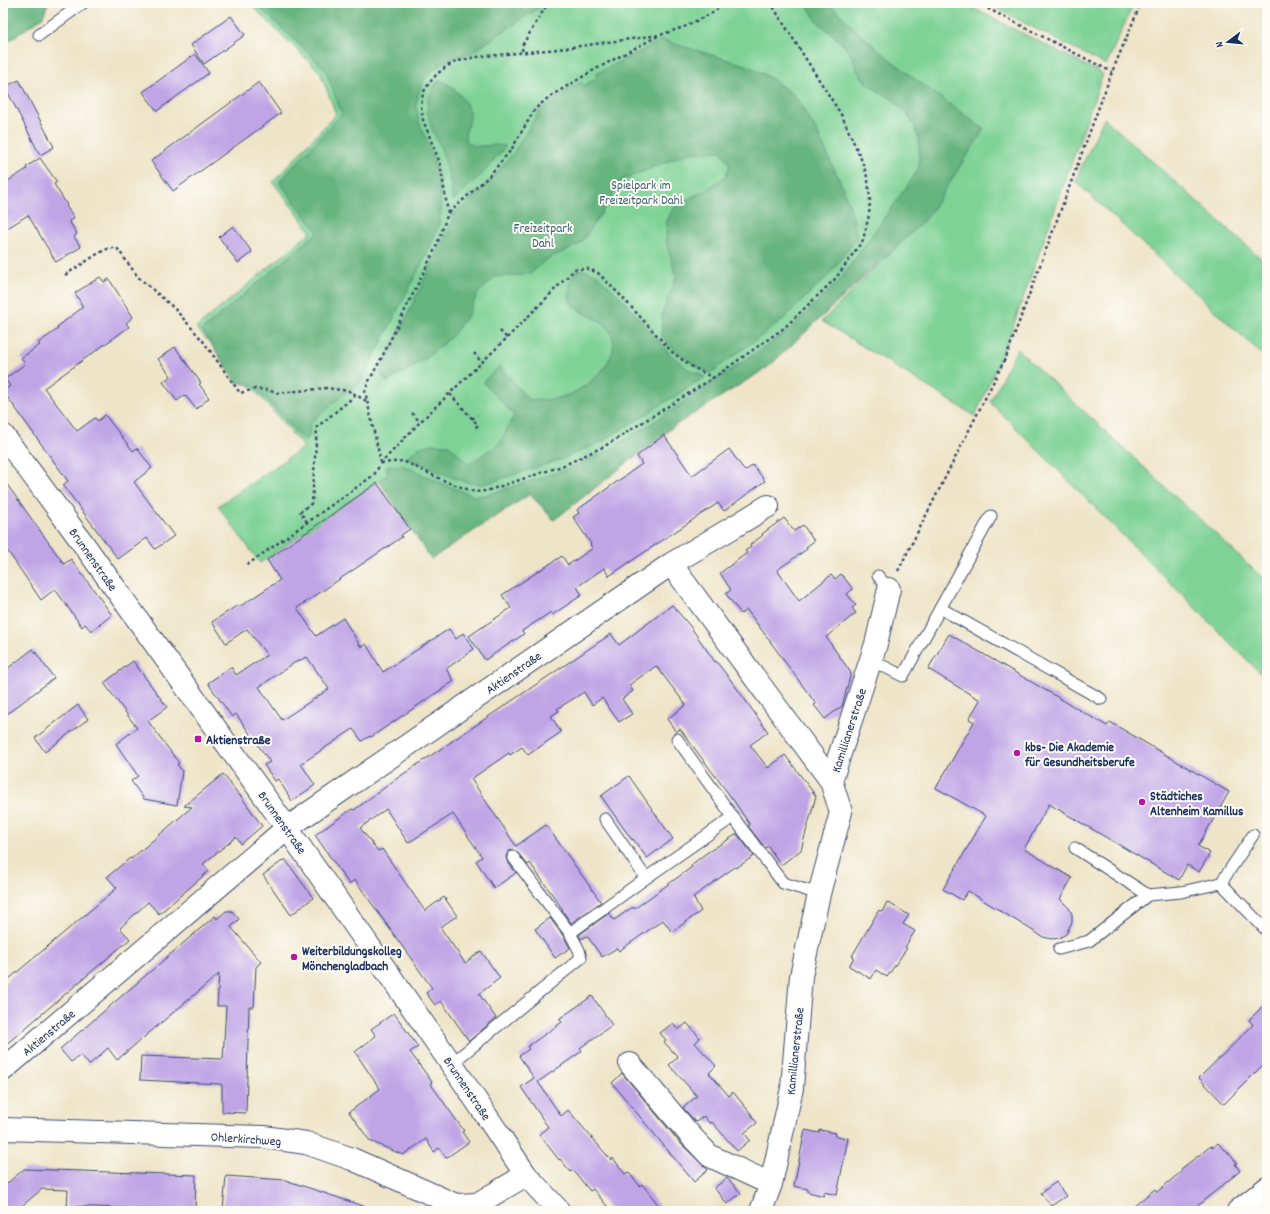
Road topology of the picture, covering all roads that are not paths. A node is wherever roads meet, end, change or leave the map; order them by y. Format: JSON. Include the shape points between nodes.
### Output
{"nodes":[{"id":1,"x":83,"y":3,"type":"edge"},
{"id":2,"x":39,"y":36,"type":"dead end"},
{"id":3,"x":3,"y":435,"type":"edge"},
{"id":4,"x":768,"y":506,"type":"dead end"},
{"id":5,"x":991,"y":516,"type":"dead end"},
{"id":6,"x":671,"y":564,"type":"junction"},
{"id":7,"x":884,"y":583,"type":"road end"},
{"id":8,"x":940,"y":608,"type":"junction"},
{"id":9,"x":871,"y":660,"type":"junction"},
{"id":10,"x":1101,"y":699,"type":"dead end"},
{"id":11,"x":677,"y":739,"type":"dead end"},
{"id":12,"x":832,"y":781,"type":"junction"},
{"id":13,"x":733,"y":817,"type":"junction"},
{"id":14,"x":605,"y":819,"type":"dead end"},
{"id":15,"x":287,"y":828,"type":"junction"},
{"id":16,"x":1253,"y":835,"type":"dead end"},
{"id":17,"x":1075,"y":848,"type":"dead end"},
{"id":18,"x":513,"y":858,"type":"dead end"},
{"id":19,"x":646,"y":878,"type":"junction"},
{"id":20,"x":1221,"y":884,"type":"junction"},
{"id":21,"x":819,"y":894,"type":"junction"},
{"id":22,"x":1148,"y":895,"type":"junction"},
{"id":23,"x":1267,"y":931,"type":"edge"},
{"id":24,"x":570,"y":933,"type":"junction"},
{"id":25,"x":1059,"y":949,"type":"dead end"},
{"id":26,"x":452,"y":1064,"type":"junction"},
{"id":27,"x":630,"y":1064,"type":"dead end"},
{"id":28,"x":3,"y":1070,"type":"edge"},
{"id":29,"x":3,"y":1128,"type":"edge"},
{"id":30,"x":526,"y":1175,"type":"junction"},
{"id":31,"x":771,"y":1184,"type":"junction"},
{"id":32,"x":1267,"y":1188,"type":"edge"},
{"id":33,"x":481,"y":1207,"type":"edge"},
{"id":34,"x":559,"y":1211,"type":"edge"},
{"id":35,"x":761,"y":1211,"type":"edge"},
{"id":36,"x":1238,"y":1211,"type":"edge"}],
"edges":[{"from":1,"to":2,"type":"lane"},
{"from":3,"to":15,"type":"street","name":"Brunnenstraße"},
{"from":4,"to":6,"type":"street","name":"Aktienstraße"},
{"from":5,"to":8,"type":"lane"},
{"from":6,"to":12,"type":"street"},
{"from":6,"to":15,"type":"street","name":"Aktienstraße"},
{"from":7,"to":9,"type":"street","name":"Kamillianerstraße","via":[[876,644]]},
{"from":8,"to":9,"type":"lane","via":[[903,676]]},
{"from":8,"to":10,"type":"lane"},
{"from":9,"to":12,"type":"street","name":"Kamillianerstraße"},
{"from":11,"to":13,"type":"lane"},
{"from":12,"to":21,"type":"street","name":"Kamillianerstraße","via":[[841,812]]},
{"from":13,"to":19,"type":"lane"},
{"from":13,"to":21,"type":"lane","via":[[783,883]]},
{"from":14,"to":19,"type":"lane"},
{"from":15,"to":26,"type":"street","name":"Brunnenstraße"},
{"from":15,"to":28,"type":"street","name":"Aktienstraße"},
{"from":16,"to":20,"type":"lane"},
{"from":17,"to":22,"type":"lane"},
{"from":18,"to":24,"type":"lane"},
{"from":19,"to":24,"type":"lane"},
{"from":20,"to":22,"type":"lane"},
{"from":20,"to":23,"type":"lane"},
{"from":21,"to":31,"type":"street","name":"Kamillianerstraße","via":[[801,976],[792,1088]]},
{"from":22,"to":25,"type":"lane","via":[[1089,941]]},
{"from":24,"to":26,"type":"lane","via":[[580,950],[581,958]]},
{"from":26,"to":30,"type":"street","name":"Brunnenstraße"},
{"from":27,"to":31,"type":"street","via":[[710,1156]]},
{"from":29,"to":33,"type":"street","name":"Ohlerkirchweg","via":[[264,1137],[306,1143],[352,1159],[456,1205]]},
{"from":30,"to":33,"type":"street","name":"Ohlerkirchweg"},
{"from":30,"to":34,"type":"street","name":"Brunnenstraße"},
{"from":31,"to":35,"type":"street","name":"Kamillianerstraße"},
{"from":32,"to":36,"type":"street"}]}
